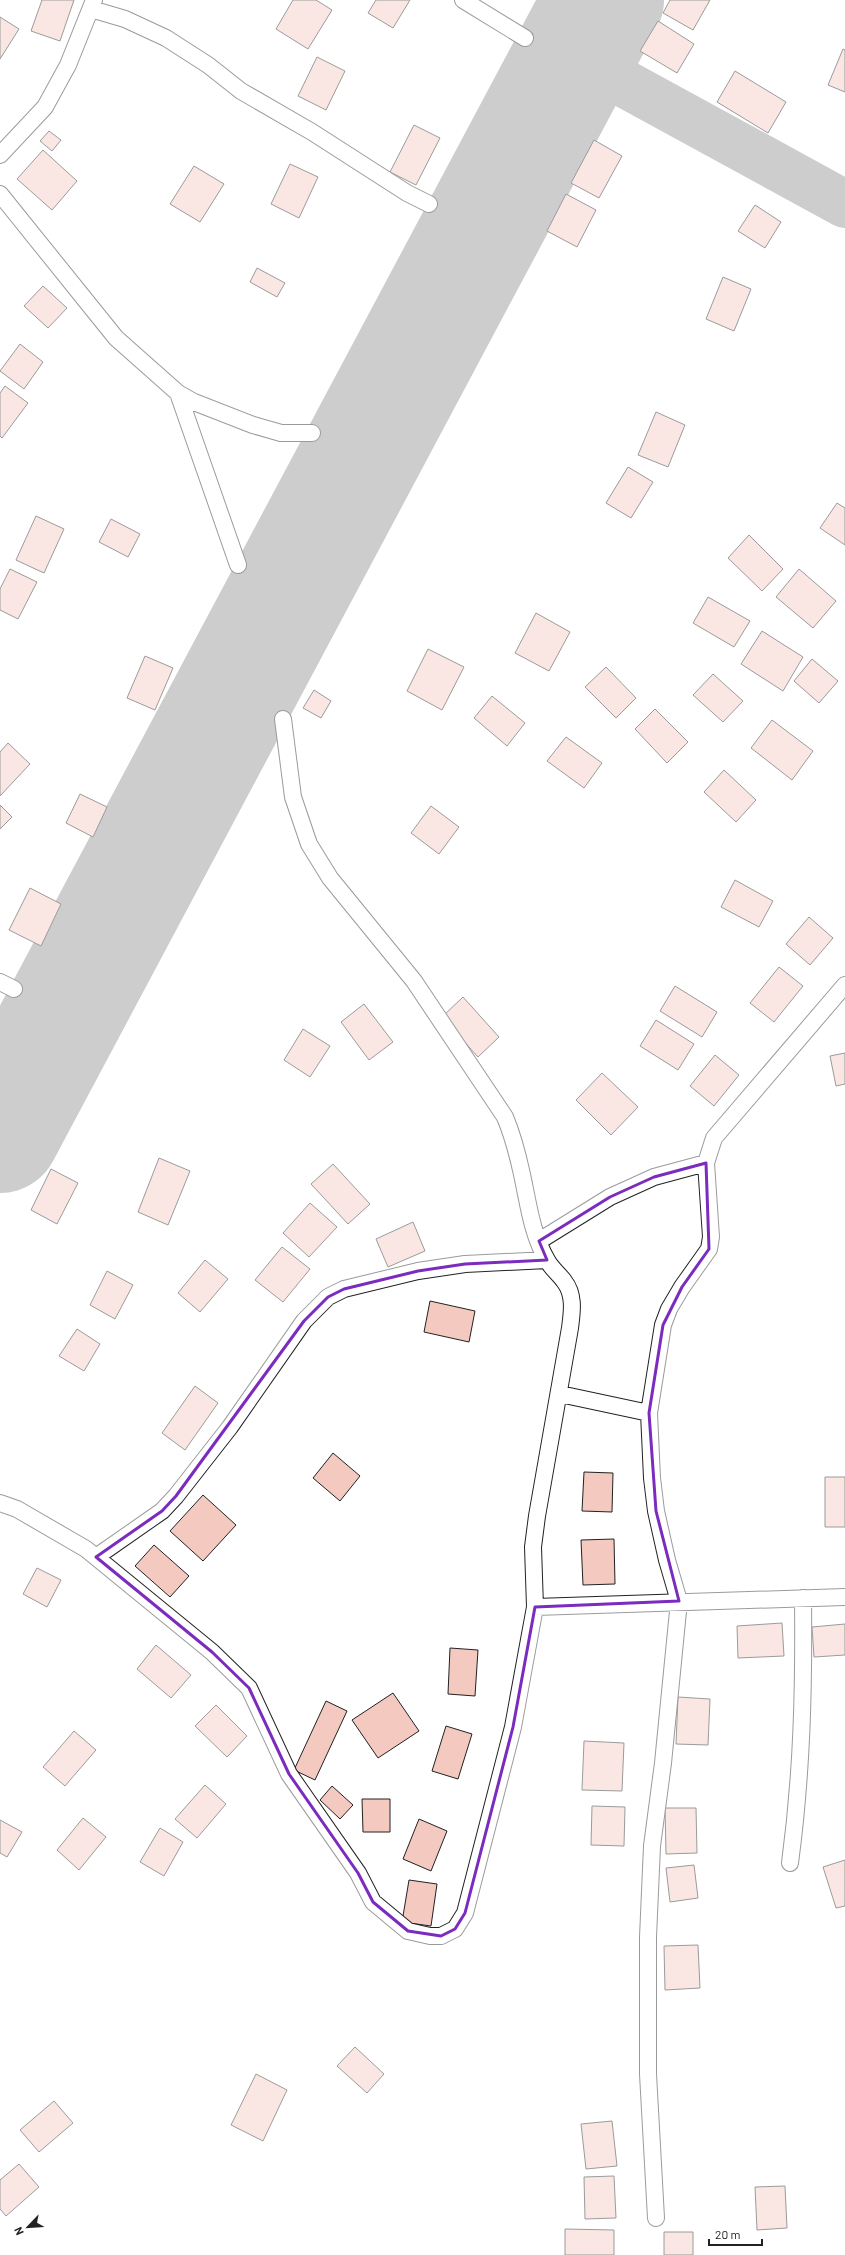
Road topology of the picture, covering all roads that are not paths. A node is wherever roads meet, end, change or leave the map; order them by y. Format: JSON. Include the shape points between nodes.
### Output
{"nodes":[{"id":1,"x":463,"y":0,"type":"edge"},
{"id":2,"x":92,"y":4,"type":"edge"},
{"id":3,"x":525,"y":38,"type":"dead end"},
{"id":4,"x":0,"y":155,"type":"edge"},
{"id":5,"x":0,"y":194,"type":"edge"},
{"id":6,"x":429,"y":204,"type":"dead end"},
{"id":7,"x":178,"y":393,"type":"junction"},
{"id":8,"x":312,"y":433,"type":"dead end"},
{"id":9,"x":238,"y":565,"type":"dead end"},
{"id":10,"x":283,"y":719,"type":"dead end"},
{"id":11,"x":843,"y":991,"type":"edge"},
{"id":12,"x":706,"y":1163,"type":"junction"},
{"id":13,"x":539,"y":1241,"type":"junction"},
{"id":14,"x":547,"y":1260,"type":"junction"},
{"id":15,"x":560,"y":1394,"type":"junction"},
{"id":16,"x":649,"y":1413,"type":"junction"},
{"id":17,"x":0,"y":1503,"type":"edge"},
{"id":18,"x":96,"y":1557,"type":"junction"},
{"id":19,"x":845,"y":1597,"type":"edge"},
{"id":20,"x":803,"y":1598,"type":"junction"},
{"id":21,"x":679,"y":1601,"type":"junction"},
{"id":22,"x":535,"y":1607,"type":"junction"},
{"id":23,"x":790,"y":1863,"type":"dead end"},
{"id":24,"x":656,"y":2218,"type":"dead end"}],
"edges":[{"from":1,"to":3,"type":"street"},
{"from":2,"to":4,"type":"street","via":[[68,65],[45,107]]},
{"from":2,"to":6,"type":"street","via":[[166,38],[208,65],[240,91]]},
{"from":5,"to":7,"type":"street","via":[[116,338]]},
{"from":7,"to":8,"type":"street","via":[[194,402],[260,427],[281,433]]},
{"from":7,"to":9,"type":"street"},
{"from":10,"to":13,"type":"street","via":[[293,797],[309,844],[330,878],[414,981],[505,1117],[513,1137],[528,1209]]},
{"from":11,"to":12,"type":"street","via":[[714,1138]]},
{"from":12,"to":13,"type":"street","via":[[648,1179],[610,1197]]},
{"from":12,"to":16,"type":"street","via":[[711,1238],[709,1249],[682,1287],[665,1320]]},
{"from":13,"to":14,"type":"street"},
{"from":14,"to":15,"type":"street","via":[[569,1287],[573,1307]]},
{"from":14,"to":18,"type":"street","via":[[465,1264],[418,1271],[344,1289],[328,1297],[304,1321],[230,1427],[176,1496],[162,1511]]},
{"from":15,"to":16,"type":"street"},
{"from":15,"to":22,"type":"street","via":[[533,1547]]},
{"from":16,"to":21,"type":"street","via":[[656,1511]]},
{"from":17,"to":18,"type":"street","via":[[43,1523]]},
{"from":18,"to":22,"type":"street","via":[[212,1652],[249,1688],[289,1774],[358,1873],[373,1902],[408,1931],[430,1936],[441,1936],[455,1929],[465,1914],[513,1727]]},
{"from":19,"to":20,"type":"street"},
{"from":20,"to":21,"type":"street"},
{"from":20,"to":23,"type":"street","via":[[804,1689],[798,1805]]},
{"from":21,"to":22,"type":"street"},
{"from":21,"to":24,"type":"street","via":[[652,1846],[648,1937],[648,2074]]}]}
